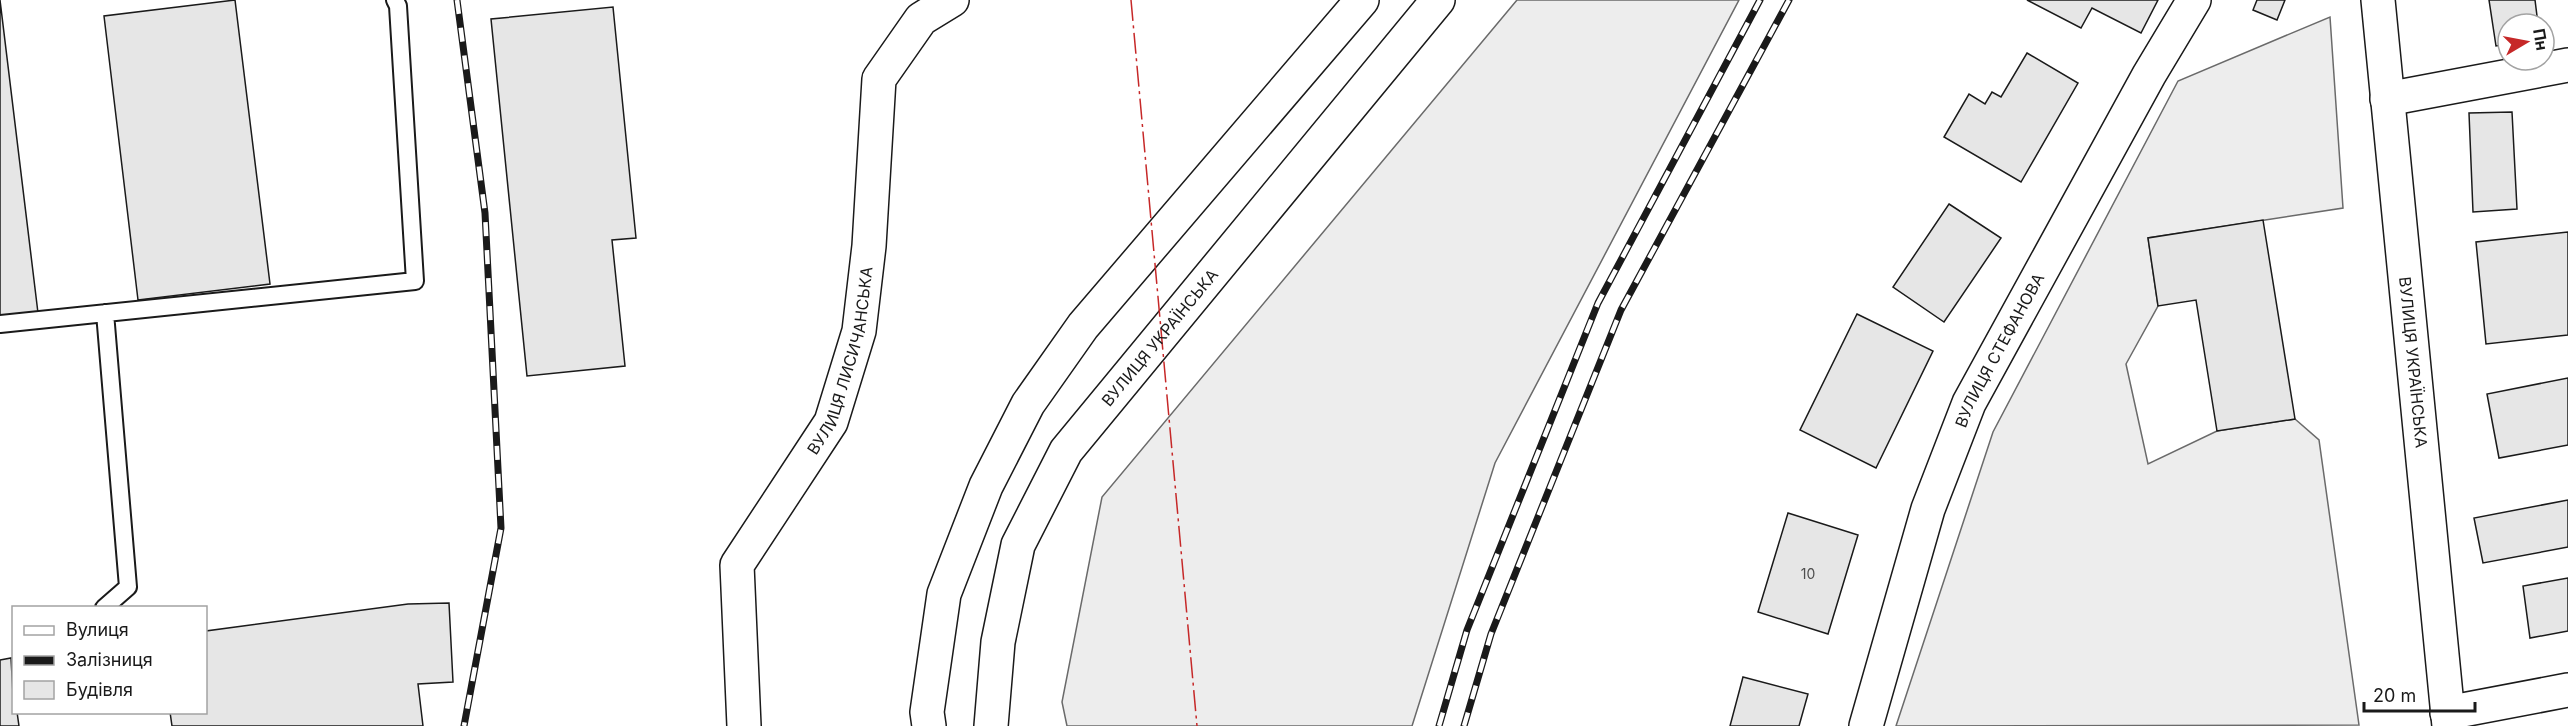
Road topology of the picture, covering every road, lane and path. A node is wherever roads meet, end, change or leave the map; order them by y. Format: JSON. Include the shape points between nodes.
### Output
{"nodes":[{"id":1,"x":395,"y":0,"type":"edge"},
{"id":2,"x":952,"y":0,"type":"edge"},
{"id":3,"x":1362,"y":0,"type":"edge"},
{"id":4,"x":1438,"y":0,"type":"edge"},
{"id":5,"x":2194,"y":0,"type":"edge"},
{"id":6,"x":2378,"y":0,"type":"edge"},
{"id":7,"x":2568,"y":65,"type":"edge"},
{"id":8,"x":2387,"y":99,"type":"junction"},
{"id":9,"x":105,"y":313,"type":"junction"},
{"id":10,"x":0,"y":324,"type":"edge"},
{"id":11,"x":106,"y":606,"type":"edge"},
{"id":12,"x":2568,"y":690,"type":"edge"},
{"id":13,"x":2448,"y":719,"type":"edge"},
{"id":14,"x":744,"y":726,"type":"edge"},
{"id":15,"x":929,"y":726,"type":"edge"},
{"id":16,"x":991,"y":726,"type":"edge"},
{"id":17,"x":1866,"y":726,"type":"edge"}],
"edges":[{"from":1,"to":9,"type":"lane","via":[[415,281]]},
{"from":2,"to":14,"type":"street","name":"ВУЛИЦЯ ЛИСИЧАНСЬКА","via":[[921,19],[879,79],[869,246],[859,331],[831,422],[737,565]]},
{"from":3,"to":15,"type":"street","via":[[1083,326],[1028,404],[986,486],[944,594],[927,712]]},
{"from":4,"to":16,"type":"street","name":"ВУЛИЦЯ УКРАЇНСЬКА","via":[[1065,451],[1018,544],[998,642]]},
{"from":5,"to":17,"type":"street","name":"ВУЛИЦЯ СТЕФАНОВА","via":[[1969,403],[1928,509]]},
{"from":6,"to":8,"type":"street","name":"ВУЛИЦЯ УКРАЇНСЬКА"},
{"from":7,"to":8,"type":"street"},
{"from":8,"to":13,"type":"street","name":"ВУЛИЦЯ УКРАЇНСЬКА"},
{"from":9,"to":10,"type":"lane"},
{"from":9,"to":11,"type":"lane","via":[[129,586]]},
{"from":12,"to":13,"type":"street"}]}
